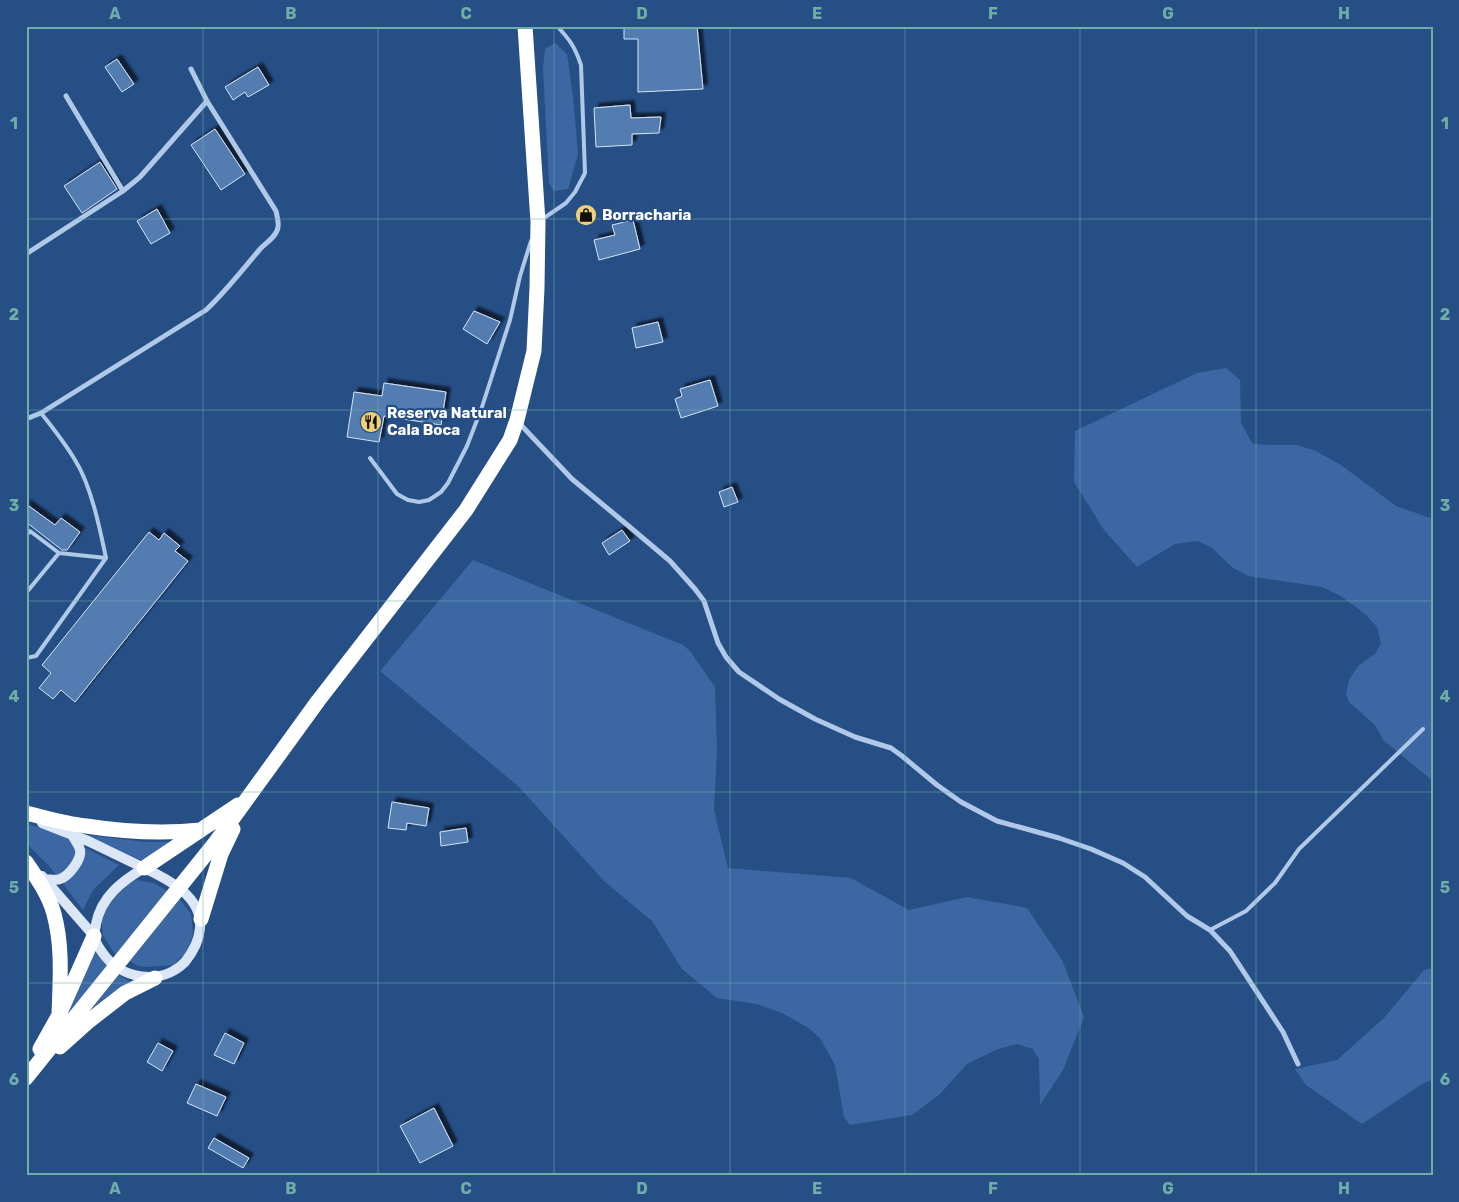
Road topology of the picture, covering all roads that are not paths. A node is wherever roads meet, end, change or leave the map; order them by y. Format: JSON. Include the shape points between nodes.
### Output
{"nodes":[{"id":1,"x":525,"y":26,"type":"edge"},
{"id":2,"x":557,"y":26,"type":"edge"},
{"id":3,"x":191,"y":69,"type":"dead end"},
{"id":4,"x":66,"y":96,"type":"dead end"},
{"id":5,"x":207,"y":101,"type":"junction"},
{"id":6,"x":124,"y":191,"type":"junction"},
{"id":7,"x":538,"y":222,"type":"junction"},
{"id":8,"x":26,"y":254,"type":"edge"},
{"id":9,"x":42,"y":413,"type":"junction"},
{"id":10,"x":26,"y":419,"type":"edge"},
{"id":11,"x":517,"y":420,"type":"junction"},
{"id":12,"x":370,"y":458,"type":"dead end"},
{"id":13,"x":28,"y":530,"type":"edge"},
{"id":14,"x":26,"y":536,"type":"edge"},
{"id":15,"x":59,"y":553,"type":"junction"},
{"id":16,"x":106,"y":558,"type":"junction"},
{"id":17,"x":26,"y":592,"type":"edge"},
{"id":18,"x":26,"y":658,"type":"edge"},
{"id":19,"x":1423,"y":729,"type":"dead end"},
{"id":20,"x":249,"y":797,"type":"junction"},
{"id":21,"x":26,"y":813,"type":"edge"},
{"id":22,"x":26,"y":817,"type":"edge"},
{"id":23,"x":201,"y":830,"type":"junction"},
{"id":24,"x":72,"y":836,"type":"junction"},
{"id":25,"x":26,"y":860,"type":"edge"},
{"id":26,"x":144,"y":868,"type":"junction"},
{"id":27,"x":44,"y":879,"type":"junction"},
{"id":28,"x":178,"y":888,"type":"junction"},
{"id":29,"x":201,"y":919,"type":"junction"},
{"id":30,"x":1210,"y":930,"type":"junction"},
{"id":31,"x":94,"y":936,"type":"junction"},
{"id":32,"x":116,"y":966,"type":"junction"},
{"id":33,"x":155,"y":978,"type":"junction"},
{"id":34,"x":58,"y":1015,"type":"junction"},
{"id":35,"x":1298,"y":1064,"type":"dead end"},
{"id":36,"x":26,"y":1077,"type":"edge"}],
"edges":[{"from":1,"to":7,"type":"highway"},
{"from":2,"to":7,"type":"lane","via":[[576,50],[581,65],[585,173],[566,203]]},
{"from":3,"to":5,"type":"street"},
{"from":4,"to":6,"type":"street"},
{"from":5,"to":6,"type":"street"},
{"from":5,"to":9,"type":"street","via":[[276,212],[278,228],[275,234],[206,310]]},
{"from":6,"to":8,"type":"street"},
{"from":7,"to":11,"type":"highway","via":[[534,350]]},
{"from":7,"to":12,"type":"lane","via":[[482,407],[448,483],[430,500],[408,500],[397,494]]},
{"from":9,"to":10,"type":"street"},
{"from":9,"to":16,"type":"lane","via":[[76,460],[86,480]]},
{"from":11,"to":20,"type":"highway","via":[[510,440],[466,510],[318,701]]},
{"from":11,"to":30,"type":"street","via":[[572,479],[670,561],[695,589],[704,601],[718,642],[739,672],[815,719],[890,748],[961,802],[997,821],[1059,838],[1123,863],[1145,877],[1187,916]]},
{"from":13,"to":14,"type":"lane"},
{"from":13,"to":15,"type":"lane"},
{"from":15,"to":16,"type":"lane"},
{"from":15,"to":17,"type":"lane"},
{"from":16,"to":18,"type":"lane","via":[[36,656]]},
{"from":19,"to":30,"type":"lane","via":[[1299,849],[1275,883],[1253,904]]},
{"from":20,"to":23,"type":"highway"},
{"from":20,"to":28,"type":"highway"},
{"from":20,"to":29,"type":"highway","via":[[221,854]]},
{"from":21,"to":23,"type":"highway","via":[[85,826],[129,831],[169,833]]},
{"from":22,"to":24,"type":"main road"},
{"from":23,"to":26,"type":"highway"},
{"from":24,"to":26,"type":"main road"},
{"from":24,"to":27,"type":"main road","via":[[80,848],[75,866],[60,880]]},
{"from":25,"to":27,"type":"main road"},
{"from":25,"to":34,"type":"highway","via":[[54,912],[60,944]]},
{"from":26,"to":28,"type":"main road"},
{"from":26,"to":31,"type":"main road","via":[[117,886],[105,901]]},
{"from":27,"to":31,"type":"main road"},
{"from":28,"to":29,"type":"main road","via":[[189,896]]},
{"from":28,"to":32,"type":"highway"},
{"from":29,"to":33,"type":"main road","via":[[198,942],[191,955],[178,968]]},
{"from":30,"to":35,"type":"street","via":[[1230,951],[1283,1032]]},
{"from":31,"to":32,"type":"main road","via":[[105,957]]},
{"from":31,"to":34,"type":"highway"},
{"from":32,"to":33,"type":"main road","via":[[129,974]]},
{"from":32,"to":36,"type":"highway"},
{"from":33,"to":36,"type":"highway","via":[[124,993]]},
{"from":34,"to":36,"type":"highway"}]}
